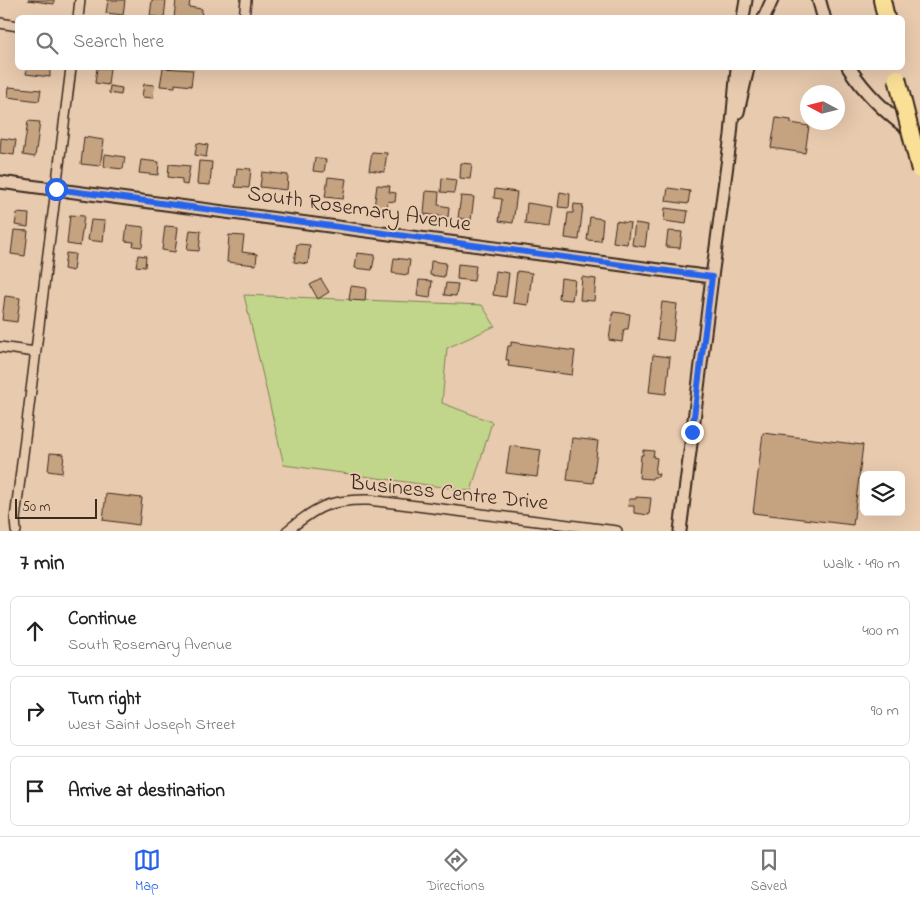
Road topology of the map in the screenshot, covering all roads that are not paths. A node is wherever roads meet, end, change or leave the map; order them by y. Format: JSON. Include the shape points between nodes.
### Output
{"nodes":[{"id":1,"x":80,"y":0,"type":"edge"},
{"id":2,"x":246,"y":0,"type":"edge"},
{"id":3,"x":746,"y":0,"type":"edge"},
{"id":4,"x":772,"y":0,"type":"edge"},
{"id":5,"x":819,"y":0,"type":"edge"},
{"id":6,"x":882,"y":0,"type":"edge"},
{"id":7,"x":78,"y":15,"type":"edge"},
{"id":8,"x":244,"y":15,"type":"edge"},
{"id":9,"x":744,"y":15,"type":"edge"},
{"id":10,"x":765,"y":15,"type":"edge"},
{"id":11,"x":823,"y":15,"type":"edge"},
{"id":12,"x":885,"y":15,"type":"edge"},
{"id":13,"x":0,"y":23,"type":"edge"},
{"id":14,"x":15,"y":26,"type":"edge"},
{"id":15,"x":72,"y":70,"type":"edge"},
{"id":16,"x":736,"y":70,"type":"edge"},
{"id":17,"x":747,"y":70,"type":"edge"},
{"id":18,"x":850,"y":70,"type":"edge"},
{"id":19,"x":896,"y":73,"type":"edge"},
{"id":20,"x":731,"y":135,"type":"junction"},
{"id":21,"x":920,"y":137,"type":"edge"},
{"id":22,"x":920,"y":170,"type":"edge"},
{"id":23,"x":0,"y":182,"type":"edge"},
{"id":24,"x":56,"y":189,"type":"junction"},
{"id":25,"x":712,"y":277,"type":"junction"},
{"id":26,"x":0,"y":347,"type":"edge"},
{"id":27,"x":35,"y":352,"type":"junction"},
{"id":28,"x":16,"y":531,"type":"edge"},
{"id":29,"x":286,"y":531,"type":"edge"},
{"id":30,"x":617,"y":531,"type":"edge"},
{"id":31,"x":680,"y":531,"type":"edge"}],
"edges":[{"from":1,"to":7,"type":"street"},
{"from":2,"to":8,"type":"street"},
{"from":3,"to":9,"type":"street"},
{"from":4,"to":10,"type":"street"},
{"from":5,"to":11,"type":"main road"},
{"from":6,"to":12,"type":"highway"},
{"from":13,"to":14,"type":"street"},
{"from":15,"to":24,"type":"street"},
{"from":16,"to":20,"type":"street"},
{"from":17,"to":20,"type":"street"},
{"from":18,"to":21,"type":"main road","via":[[887,112]]},
{"from":19,"to":22,"type":"highway","bridge":true},
{"from":20,"to":25,"type":"street"},
{"from":23,"to":24,"type":"street","name":"South Rosemary Avenue"},
{"from":24,"to":25,"type":"street","name":"South Rosemary Avenue"},
{"from":24,"to":27,"type":"street"},
{"from":25,"to":31,"type":"street"},
{"from":26,"to":27,"type":"street"},
{"from":27,"to":28,"type":"street"},
{"from":29,"to":30,"type":"street","name":"Business Centre Drive","via":[[324,505],[346,499]]}]}
